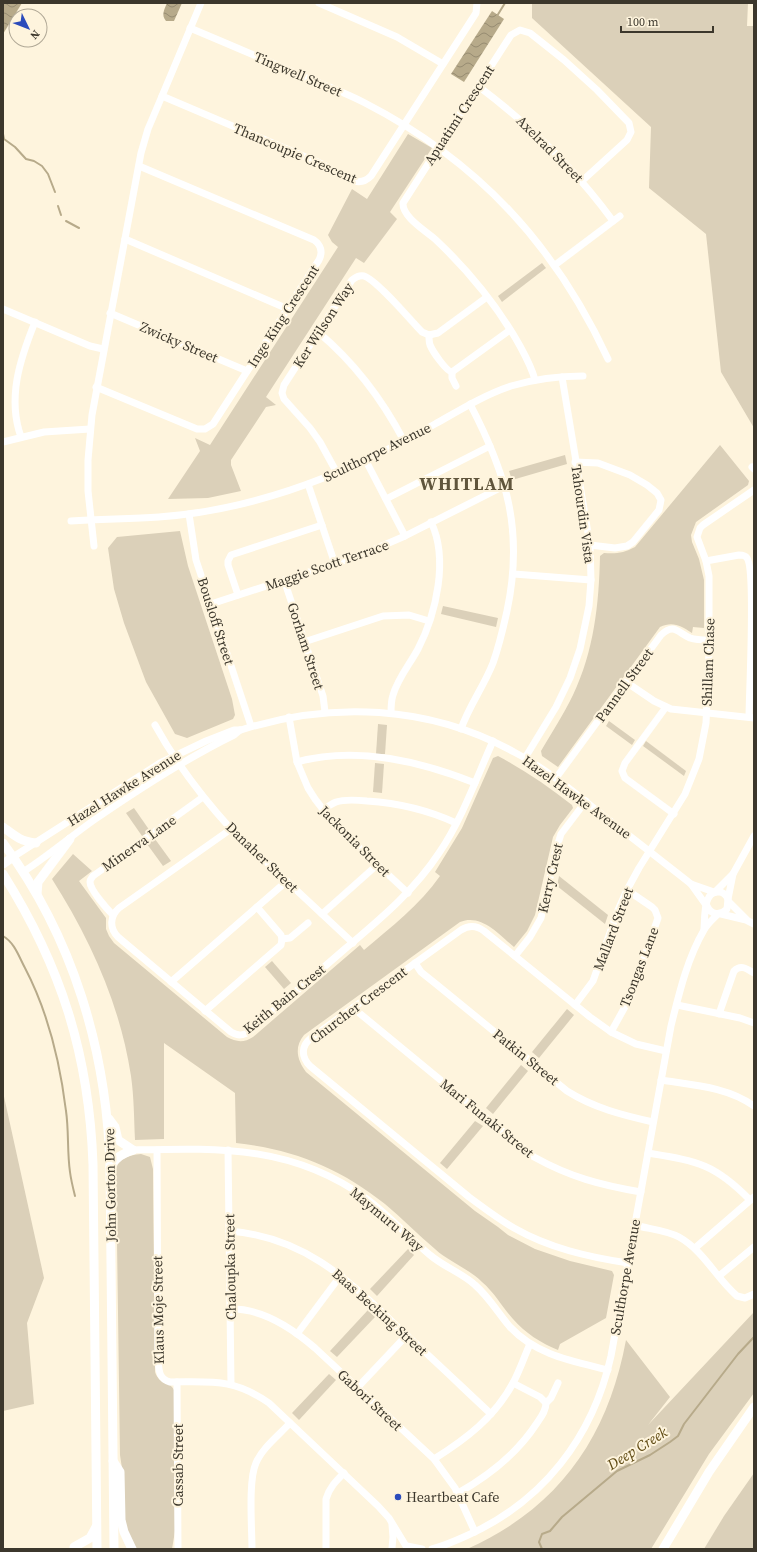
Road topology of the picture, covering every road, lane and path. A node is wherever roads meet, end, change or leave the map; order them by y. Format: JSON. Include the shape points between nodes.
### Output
{"nodes":[{"id":1,"x":201,"y":3,"type":"edge"},
{"id":2,"x":319,"y":3,"type":"edge"},
{"id":3,"x":477,"y":3,"type":"edge"},
{"id":4,"x":190,"y":28,"type":"junction"},
{"id":5,"x":443,"y":64,"type":"junction"},
{"id":6,"x":478,"y":86,"type":"junction"},
{"id":7,"x":162,"y":96,"type":"junction"},
{"id":8,"x":404,"y":125,"type":"junction"},
{"id":9,"x":438,"y":147,"type":"junction"},
{"id":10,"x":139,"y":166,"type":"junction"},
{"id":11,"x":582,"y":181,"type":"junction"},
{"id":12,"x":620,"y":216,"type":"dead end"},
{"id":13,"x":614,"y":221,"type":"junction"},
{"id":14,"x":125,"y":239,"type":"junction"},
{"id":15,"x":555,"y":265,"type":"junction"},
{"id":16,"x":487,"y":296,"type":"junction"},
{"id":17,"x":288,"y":308,"type":"junction"},
{"id":18,"x":3,"y":309,"type":"edge"},
{"id":19,"x":110,"y":313,"type":"junction"},
{"id":20,"x":34,"y":322,"type":"junction"},
{"id":21,"x":510,"y":330,"type":"junction"},
{"id":22,"x":318,"y":332,"type":"junction"},
{"id":23,"x":430,"y":335,"type":"junction"},
{"id":24,"x":103,"y":349,"type":"junction"},
{"id":25,"x":608,"y":359,"type":"dead end"},
{"id":26,"x":247,"y":371,"type":"junction"},
{"id":27,"x":452,"y":372,"type":"junction"},
{"id":28,"x":562,"y":376,"type":"junction"},
{"id":29,"x":583,"y":376,"type":"dead end"},
{"id":30,"x":535,"y":380,"type":"junction"},
{"id":31,"x":456,"y":386,"type":"dead end"},
{"id":32,"x":96,"y":387,"type":"junction"},
{"id":33,"x":470,"y":404,"type":"junction"},
{"id":34,"x":90,"y":429,"type":"junction"},
{"id":35,"x":21,"y":437,"type":"junction"},
{"id":36,"x":404,"y":441,"type":"junction"},
{"id":37,"x":3,"y":442,"type":"edge"},
{"id":38,"x":490,"y":446,"type":"junction"},
{"id":39,"x":366,"y":460,"type":"junction"},
{"id":40,"x":575,"y":462,"type":"junction"},
{"id":41,"x":337,"y":473,"type":"junction"},
{"id":42,"x":308,"y":484,"type":"junction"},
{"id":43,"x":504,"y":486,"type":"junction"},
{"id":44,"x":754,"y":490,"type":"edge"},
{"id":45,"x":386,"y":499,"type":"junction"},
{"id":46,"x":189,"y":514,"type":"junction"},
{"id":47,"x":91,"y":520,"type":"junction"},
{"id":48,"x":71,"y":521,"type":"dead end"},
{"id":49,"x":431,"y":522,"type":"junction"},
{"id":50,"x":322,"y":525,"type":"junction"},
{"id":51,"x":405,"y":536,"type":"junction"},
{"id":52,"x":590,"y":544,"type":"junction"},
{"id":53,"x":94,"y":546,"type":"dead end"},
{"id":54,"x":706,"y":561,"type":"junction"},
{"id":55,"x":335,"y":564,"type":"junction"},
{"id":56,"x":514,"y":574,"type":"junction"},
{"id":57,"x":284,"y":580,"type":"junction"},
{"id":58,"x":591,"y":580,"type":"junction"},
{"id":59,"x":238,"y":595,"type":"junction"},
{"id":60,"x":211,"y":604,"type":"junction"},
{"id":61,"x":429,"y":621,"type":"junction"},
{"id":62,"x":709,"y":640,"type":"junction"},
{"id":63,"x":304,"y":642,"type":"junction"},
{"id":64,"x":626,"y":682,"type":"junction"},
{"id":65,"x":666,"y":707,"type":"junction"},
{"id":66,"x":325,"y":712,"type":"junction"},
{"id":67,"x":391,"y":713,"type":"junction"},
{"id":68,"x":707,"y":713,"type":"junction"},
{"id":69,"x":289,"y":717,"type":"junction"},
{"id":70,"x":751,"y":718,"type":"edge"},
{"id":71,"x":155,"y":725,"type":"dead end"},
{"id":72,"x":251,"y":726,"type":"junction"},
{"id":73,"x":461,"y":729,"type":"junction"},
{"id":74,"x":240,"y":730,"type":"junction"},
{"id":75,"x":493,"y":741,"type":"junction"},
{"id":76,"x":173,"y":756,"type":"junction"},
{"id":77,"x":525,"y":758,"type":"junction"},
{"id":78,"x":297,"y":762,"type":"junction"},
{"id":79,"x":179,"y":765,"type":"junction"},
{"id":80,"x":556,"y":778,"type":"junction"},
{"id":81,"x":475,"y":783,"type":"junction"},
{"id":82,"x":203,"y":798,"type":"junction"},
{"id":83,"x":586,"y":801,"type":"junction"},
{"id":84,"x":323,"y":810,"type":"junction"},
{"id":85,"x":674,"y":814,"type":"junction"},
{"id":86,"x":456,"y":823,"type":"junction"},
{"id":87,"x":3,"y":827,"type":"edge"},
{"id":88,"x":231,"y":828,"type":"junction"},
{"id":89,"x":754,"y":836,"type":"edge"},
{"id":90,"x":70,"y":839,"type":"junction"},
{"id":91,"x":36,"y":843,"type":"junction"},
{"id":92,"x":3,"y":844,"type":"edge"},
{"id":93,"x":649,"y":851,"type":"junction"},
{"id":94,"x":13,"y":857,"type":"junction"},
{"id":95,"x":3,"y":864,"type":"edge"},
{"id":96,"x":377,"y":865,"type":"junction"},
{"id":97,"x":23,"y":872,"type":"junction"},
{"id":98,"x":3,"y":874,"type":"edge"},
{"id":99,"x":733,"y":874,"type":"junction"},
{"id":100,"x":286,"y":881,"type":"junction"},
{"id":101,"x":8,"y":882,"type":"junction"},
{"id":102,"x":691,"y":884,"type":"junction"},
{"id":103,"x":627,"y":890,"type":"junction"},
{"id":104,"x":714,"y":892,"type":"junction"},
{"id":105,"x":408,"y":893,"type":"junction"},
{"id":106,"x":37,"y":894,"type":"junction"},
{"id":107,"x":728,"y":901,"type":"junction"},
{"id":108,"x":706,"y":906,"type":"junction"},
{"id":109,"x":257,"y":907,"type":"junction"},
{"id":110,"x":322,"y":914,"type":"junction"},
{"id":111,"x":720,"y":914,"type":"junction"},
{"id":112,"x":113,"y":915,"type":"junction"},
{"id":113,"x":308,"y":923,"type":"dead end"},
{"id":114,"x":751,"y":923,"type":"edge"},
{"id":115,"x":704,"y":928,"type":"junction"},
{"id":116,"x":282,"y":939,"type":"junction"},
{"id":117,"x":353,"y":942,"type":"junction"},
{"id":118,"x":515,"y":956,"type":"junction"},
{"id":119,"x":415,"y":963,"type":"junction"},
{"id":120,"x":754,"y":973,"type":"edge"},
{"id":121,"x":171,"y":982,"type":"junction"},
{"id":122,"x":676,"y":1005,"type":"junction"},
{"id":123,"x":576,"y":1006,"type":"junction"},
{"id":124,"x":354,"y":1007,"type":"junction"},
{"id":125,"x":205,"y":1011,"type":"junction"},
{"id":126,"x":719,"y":1014,"type":"junction"},
{"id":127,"x":754,"y":1023,"type":"edge"},
{"id":128,"x":611,"y":1032,"type":"junction"},
{"id":129,"x":666,"y":1050,"type":"junction"},
{"id":130,"x":661,"y":1080,"type":"junction"},
{"id":131,"x":754,"y":1106,"type":"edge"},
{"id":132,"x":108,"y":1118,"type":"junction"},
{"id":133,"x":653,"y":1122,"type":"junction"},
{"id":134,"x":133,"y":1150,"type":"junction"},
{"id":135,"x":157,"y":1150,"type":"junction"},
{"id":136,"x":228,"y":1150,"type":"junction"},
{"id":137,"x":648,"y":1153,"type":"junction"},
{"id":138,"x":110,"y":1167,"type":"junction"},
{"id":139,"x":640,"y":1192,"type":"junction"},
{"id":140,"x":752,"y":1199,"type":"edge"},
{"id":141,"x":634,"y":1225,"type":"junction"},
{"id":142,"x":229,"y":1231,"type":"junction"},
{"id":143,"x":754,"y":1247,"type":"edge"},
{"id":144,"x":695,"y":1248,"type":"junction"},
{"id":145,"x":628,"y":1263,"type":"junction"},
{"id":146,"x":341,"y":1275,"type":"junction"},
{"id":147,"x":719,"y":1276,"type":"junction"},
{"id":148,"x":754,"y":1294,"type":"edge"},
{"id":149,"x":230,"y":1309,"type":"junction"},
{"id":150,"x":297,"y":1334,"type":"junction"},
{"id":151,"x":407,"y":1335,"type":"junction"},
{"id":152,"x":530,"y":1344,"type":"junction"},
{"id":153,"x":608,"y":1370,"type":"junction"},
{"id":154,"x":177,"y":1382,"type":"junction"},
{"id":155,"x":513,"y":1383,"type":"junction"},
{"id":156,"x":231,"y":1384,"type":"junction"},
{"id":157,"x":558,"y":1384,"type":"dead end"},
{"id":158,"x":357,"y":1388,"type":"junction"},
{"id":159,"x":546,"y":1403,"type":"junction"},
{"id":160,"x":754,"y":1407,"type":"edge"},
{"id":161,"x":491,"y":1414,"type":"junction"},
{"id":162,"x":290,"y":1423,"type":"junction"},
{"id":163,"x":112,"y":1459,"type":"junction"},
{"id":164,"x":434,"y":1459,"type":"junction"},
{"id":165,"x":344,"y":1474,"type":"junction"},
{"id":166,"x":458,"y":1492,"type":"junction"},
{"id":167,"x":392,"y":1522,"type":"junction"},
{"id":168,"x":96,"y":1526,"type":"junction"},
{"id":169,"x":475,"y":1532,"type":"junction"},
{"id":170,"x":74,"y":1547,"type":"dead end"},
{"id":171,"x":407,"y":1547,"type":"edge"},
{"id":172,"x":97,"y":1549,"type":"edge"},
{"id":173,"x":114,"y":1549,"type":"edge"},
{"id":174,"x":132,"y":1549,"type":"edge"},
{"id":175,"x":178,"y":1549,"type":"edge"},
{"id":176,"x":252,"y":1549,"type":"edge"},
{"id":177,"x":326,"y":1549,"type":"edge"},
{"id":178,"x":391,"y":1549,"type":"edge"},
{"id":179,"x":422,"y":1549,"type":"edge"},
{"id":180,"x":432,"y":1549,"type":"edge"},
{"id":181,"x":662,"y":1549,"type":"edge"}],
"edges":[{"from":1,"to":4,"type":"street"},
{"from":2,"to":5,"type":"street","via":[[397,37]]},
{"from":3,"to":5,"type":"street","name":"Thancoupie Crescent","via":[[476,13]]},
{"from":4,"to":7,"type":"street"},
{"from":4,"to":8,"type":"street","name":"Tingwell Street","via":[[357,99]]},
{"from":5,"to":8,"type":"street","name":"Thancoupie Crescent"},
{"from":6,"to":9,"type":"street","name":"Apuatimi Crescent"},
{"from":6,"to":11,"type":"street","name":"Axelrad Street","via":[[550,146]]},
{"from":6,"to":11,"type":"street","name":"Apuatimi Crescent","via":[[511,35],[522,30],[530,33],[564,60],[597,90],[629,123],[630,134],[627,140]]},
{"from":7,"to":8,"type":"street","name":"Thancoupie Crescent","via":[[322,164],[358,182],[369,178]]},
{"from":7,"to":10,"type":"street","via":[[148,129]]},
{"from":8,"to":9,"type":"street","name":"Tingwell Street"},
{"from":9,"to":15,"type":"street","name":"Tingwell Street","via":[[501,201]]},
{"from":9,"to":16,"type":"street","name":"Apuatimi Crescent","via":[[404,200],[404,210],[407,216],[437,241]]},
{"from":10,"to":14,"type":"street"},
{"from":10,"to":17,"type":"street","name":"Inge King Crescent","via":[[317,242],[321,250],[320,258]]},
{"from":11,"to":13,"type":"street","name":"Axelrad Street"},
{"from":12,"to":13,"type":"street"},
{"from":13,"to":15,"type":"street"},
{"from":14,"to":17,"type":"street"},
{"from":14,"to":19,"type":"street"},
{"from":15,"to":25,"type":"street","name":"Tingwell Street","via":[[579,303]]},
{"from":16,"to":21,"type":"street","name":"Apuatimi Crescent"},
{"from":16,"to":23,"type":"street","via":[[438,333]]},
{"from":17,"to":26,"type":"street","name":"Inge King Crescent"},
{"from":18,"to":20,"type":"street"},
{"from":19,"to":24,"type":"street"},
{"from":19,"to":26,"type":"street","name":"Zwicky Street"},
{"from":20,"to":24,"type":"street"},
{"from":20,"to":35,"type":"street","via":[[16,380],[17,426]]},
{"from":21,"to":27,"type":"street"},
{"from":21,"to":30,"type":"street","name":"Apuatimi Crescent"},
{"from":22,"to":23,"type":"street","name":"Ker Wilson Way","via":[[352,280],[362,276],[388,296],[422,332]]},
{"from":22,"to":36,"type":"street","via":[[367,382],[391,416]]},
{"from":22,"to":41,"type":"street","name":"Ker Wilson Way","via":[[284,385],[282,394],[320,442]]},
{"from":23,"to":27,"type":"street","via":[[430,346],[446,370]]},
{"from":24,"to":32,"type":"street"},
{"from":26,"to":32,"type":"street","name":"Inge King Crescent","via":[[212,425],[203,430]]},
{"from":27,"to":31,"type":"street"},
{"from":28,"to":29,"type":"street","name":"Sculthorpe Avenue"},
{"from":28,"to":30,"type":"street","name":"Sculthorpe Avenue"},
{"from":28,"to":40,"type":"street","name":"Tahourdin Vista"},
{"from":30,"to":33,"type":"street","name":"Sculthorpe Avenue","via":[[498,391]]},
{"from":32,"to":34,"type":"street"},
{"from":33,"to":36,"type":"street","name":"Sculthorpe Avenue"},
{"from":33,"to":38,"type":"street"},
{"from":34,"to":35,"type":"street"},
{"from":34,"to":47,"type":"street","via":[[88,491]]},
{"from":35,"to":37,"type":"street"},
{"from":36,"to":39,"type":"street","name":"Sculthorpe Avenue"},
{"from":38,"to":43,"type":"street"},
{"from":38,"to":45,"type":"street"},
{"from":39,"to":41,"type":"street","name":"Sculthorpe Avenue"},
{"from":39,"to":45,"type":"street"},
{"from":40,"to":52,"type":"street","name":"Tahourdin Vista"},
{"from":40,"to":52,"type":"street","via":[[598,464],[630,475],[657,493],[661,500],[659,510],[633,542],[615,548]]},
{"from":41,"to":42,"type":"street","name":"Sculthorpe Avenue"},
{"from":42,"to":46,"type":"street","name":"Sculthorpe Avenue","via":[[248,502]]},
{"from":42,"to":50,"type":"street"},
{"from":43,"to":49,"type":"street","name":"Maggie Scott Terrace"},
{"from":43,"to":56,"type":"street","via":[[513,535]]},
{"from":44,"to":54,"type":"street","name":"Shillam Chase","via":[[700,528],[697,537]]},
{"from":45,"to":51,"type":"street"},
{"from":46,"to":47,"type":"street","name":"Sculthorpe Avenue"},
{"from":46,"to":60,"type":"street","name":"Bousloff Street","via":[[196,560]]},
{"from":47,"to":48,"type":"street","name":"Sculthorpe Avenue"},
{"from":47,"to":53,"type":"street"},
{"from":49,"to":51,"type":"street","name":"Maggie Scott Terrace"},
{"from":49,"to":61,"type":"street","via":[[438,538],[440,560],[436,594]]},
{"from":50,"to":55,"type":"street"},
{"from":50,"to":59,"type":"street","via":[[231,555],[228,565]]},
{"from":51,"to":55,"type":"street","name":"Maggie Scott Terrace","via":[[361,556]]},
{"from":52,"to":58,"type":"street","name":"Tahourdin Vista"},
{"from":54,"to":62,"type":"street","name":"Shillam Chase","via":[[710,592]]},
{"from":54,"to":70,"type":"street","via":[[739,555],[748,560],[752,585]]},
{"from":55,"to":57,"type":"street","name":"Maggie Scott Terrace"},
{"from":56,"to":58,"type":"street"},
{"from":56,"to":73,"type":"street","via":[[505,622],[492,664]]},
{"from":57,"to":59,"type":"street","name":"Maggie Scott Terrace"},
{"from":57,"to":63,"type":"street","name":"Gorham Street"},
{"from":58,"to":77,"type":"street","name":"Tahourdin Vista","via":[[586,628],[575,665],[562,695]]},
{"from":59,"to":60,"type":"street","name":"Maggie Scott Terrace"},
{"from":60,"to":72,"type":"street","name":"Bousloff Street"},
{"from":61,"to":63,"type":"street","via":[[409,615],[384,616]]},
{"from":61,"to":67,"type":"street","via":[[418,648],[396,687]]},
{"from":62,"to":64,"type":"street","name":"Pannell Street","via":[[692,638],[676,630],[666,630]]},
{"from":62,"to":68,"type":"street","name":"Shillam Chase"},
{"from":63,"to":66,"type":"street","name":"Gorham Street","via":[[323,696]]},
{"from":64,"to":65,"type":"street"},
{"from":64,"to":80,"type":"street","name":"Pannell Street"},
{"from":65,"to":68,"type":"street"},
{"from":65,"to":85,"type":"street","via":[[625,763],[622,771],[625,778]]},
{"from":66,"to":67,"type":"street","name":"Hazel Hawke Avenue"},
{"from":66,"to":69,"type":"street","name":"Hazel Hawke Avenue"},
{"from":67,"to":73,"type":"street","name":"Hazel Hawke Avenue"},
{"from":68,"to":70,"type":"street"},
{"from":68,"to":85,"type":"street","name":"Shillam Chase","via":[[699,759]]},
{"from":69,"to":72,"type":"street","name":"Hazel Hawke Avenue"},
{"from":69,"to":78,"type":"street","name":"Jackonia Street"},
{"from":71,"to":76,"type":"street","name":"Danaher Street"},
{"from":72,"to":74,"type":"street","name":"Hazel Hawke Avenue"},
{"from":73,"to":75,"type":"street","name":"Hazel Hawke Avenue"},
{"from":74,"to":76,"type":"street","name":"Hazel Hawke Avenue","via":[[226,733]]},
{"from":74,"to":79,"type":"street","name":"Hazel Hawke Avenue"},
{"from":75,"to":77,"type":"street","name":"Hazel Hawke Avenue"},
{"from":75,"to":81,"type":"street","name":"Keith Bain Crest"},
{"from":76,"to":79,"type":"street","name":"Danaher Street"},
{"from":76,"to":91,"type":"street","name":"Hazel Hawke Avenue"},
{"from":77,"to":80,"type":"street","name":"Hazel Hawke Avenue"},
{"from":78,"to":81,"type":"street","via":[[337,757],[382,758],[424,765]]},
{"from":78,"to":84,"type":"street","name":"Jackonia Street","via":[[308,788]]},
{"from":79,"to":82,"type":"street","name":"Danaher Street"},
{"from":79,"to":90,"type":"street","name":"Hazel Hawke Avenue","via":[[94,820]]},
{"from":80,"to":83,"type":"street","name":"Hazel Hawke Avenue"},
{"from":81,"to":86,"type":"street","name":"Keith Bain Crest"},
{"from":82,"to":88,"type":"street","name":"Danaher Street"},
{"from":82,"to":112,"type":"street","name":"Minerva Lane","via":[[93,876],[90,880],[91,886]]},
{"from":83,"to":93,"type":"street","name":"Hazel Hawke Avenue"},
{"from":83,"to":118,"type":"street","name":"Kerry Crest","via":[[561,834],[541,918]]},
{"from":84,"to":86,"type":"street","via":[[342,801],[378,802],[415,808]]},
{"from":84,"to":96,"type":"street","name":"Jackonia Street"},
{"from":85,"to":93,"type":"street","name":"Shillam Chase"},
{"from":86,"to":105,"type":"street","name":"Keith Bain Crest","via":[[440,852]]},
{"from":87,"to":91,"type":"main road","via":[[24,842]]},
{"from":88,"to":100,"type":"street","name":"Danaher Street"},
{"from":88,"to":112,"type":"street","via":[[119,908]]},
{"from":89,"to":99,"type":"street"},
{"from":90,"to":97,"type":"street","name":"Hazel Hawke Avenue"},
{"from":90,"to":106,"type":"main road","via":[[38,882]]},
{"from":91,"to":94,"type":"street","name":"Hazel Hawke Avenue"},
{"from":92,"to":94,"type":"main road","name":"John Gorton Drive"},
{"from":93,"to":102,"type":"street","name":"Hazel Hawke Avenue"},
{"from":93,"to":103,"type":"street","name":"Mallard Street"},
{"from":94,"to":95,"type":"main road"},
{"from":94,"to":97,"type":"main road","name":"John Gorton Drive"},
{"from":96,"to":105,"type":"street","name":"Jackonia Street"},
{"from":96,"to":110,"type":"street"},
{"from":97,"to":101,"type":"main road"},
{"from":97,"to":106,"type":"main road","name":"John Gorton Drive"},
{"from":98,"to":101,"type":"main road","name":"John Gorton Drive"},
{"from":99,"to":104,"type":"street"},
{"from":99,"to":107,"type":"street"},
{"from":100,"to":109,"type":"street"},
{"from":100,"to":110,"type":"street","name":"Danaher Street"},
{"from":101,"to":168,"type":"main road","name":"John Gorton Drive","via":[[38,937],[66,1003],[86,1088],[93,1164]]},
{"from":102,"to":104,"type":"street","name":"Hazel Hawke Avenue"},
{"from":102,"to":108,"type":"street","name":"Hazel Hawke Avenue"},
{"from":103,"to":123,"type":"street","name":"Mallard Street","via":[[593,981]]},
{"from":103,"to":128,"type":"street","name":"Tsongas Lane","via":[[652,906],[658,918],[631,996]]},
{"from":104,"to":107,"type":"street","via":[[724,894]]},
{"from":104,"to":108,"type":"street","via":[[708,896]]},
{"from":105,"to":117,"type":"street","name":"Keith Bain Crest"},
{"from":106,"to":132,"type":"main road","name":"John Gorton Drive","via":[[69,961],[84,1002],[97,1051]]},
{"from":107,"to":111,"type":"street","via":[[727,909]]},
{"from":107,"to":114,"type":"street"},
{"from":108,"to":111,"type":"street","via":[[711,912]]},
{"from":108,"to":115,"type":"street","name":"Sculthorpe Avenue"},
{"from":109,"to":116,"type":"street"},
{"from":109,"to":121,"type":"street"},
{"from":110,"to":117,"type":"street","name":"Danaher Street"},
{"from":111,"to":114,"type":"street"},
{"from":111,"to":115,"type":"street","name":"Sculthorpe Avenue"},
{"from":112,"to":121,"type":"street","name":"Keith Bain Crest","via":[[111,924],[115,935]]},
{"from":113,"to":116,"type":"street","via":[[290,938]]},
{"from":115,"to":122,"type":"street","name":"Sculthorpe Avenue"},
{"from":116,"to":125,"type":"street","via":[[279,948]]},
{"from":117,"to":125,"type":"street","name":"Keith Bain Crest","via":[[246,1034],[234,1034]]},
{"from":118,"to":119,"type":"street","name":"Churcher Crescent","via":[[480,928],[469,926]]},
{"from":118,"to":123,"type":"street","name":"Churcher Crescent"},
{"from":119,"to":124,"type":"street","name":"Churcher Crescent"},
{"from":119,"to":133,"type":"street","name":"Patkin Street","via":[[421,972],[567,1091],[600,1108]]},
{"from":120,"to":126,"type":"street","via":[[744,967],[734,971]]},
{"from":121,"to":125,"type":"street","name":"Keith Bain Crest"},
{"from":122,"to":126,"type":"street"},
{"from":122,"to":129,"type":"street","name":"Sculthorpe Avenue"},
{"from":123,"to":128,"type":"street","name":"Churcher Crescent"},
{"from":124,"to":139,"type":"street","name":"Mari Funaki Street","via":[[534,1157],[591,1182]]},
{"from":124,"to":145,"type":"street","name":"Churcher Crescent","via":[[307,1042],[303,1053],[310,1066],[464,1193],[505,1222],[559,1248]]},
{"from":126,"to":127,"type":"street"},
{"from":128,"to":129,"type":"street","name":"Churcher Crescent","via":[[636,1044]]},
{"from":129,"to":130,"type":"street","name":"Sculthorpe Avenue"},
{"from":130,"to":131,"type":"street","via":[[722,1091]]},
{"from":130,"to":133,"type":"street","name":"Sculthorpe Avenue"},
{"from":132,"to":134,"type":"main road","via":[[115,1127],[118,1140]]},
{"from":132,"to":138,"type":"main road","name":"John Gorton Drive"},
{"from":133,"to":137,"type":"street","name":"Sculthorpe Avenue"},
{"from":134,"to":135,"type":"street","name":"Maymuru Way"},
{"from":134,"to":138,"type":"main road","via":[[118,1156]]},
{"from":135,"to":136,"type":"street","name":"Maymuru Way"},
{"from":135,"to":154,"type":"street","name":"Klaus Moje Street","via":[[159,1372],[165,1380]]},
{"from":136,"to":142,"type":"street","name":"Chaloupka Street"},
{"from":136,"to":152,"type":"street","name":"Maymuru Way","via":[[294,1162],[327,1175],[358,1192],[430,1255],[474,1284],[510,1327]]},
{"from":137,"to":139,"type":"street","name":"Sculthorpe Avenue"},
{"from":137,"to":140,"type":"street","via":[[707,1166]]},
{"from":138,"to":163,"type":"main road","name":"John Gorton Drive"},
{"from":139,"to":141,"type":"street","name":"Sculthorpe Avenue"},
{"from":140,"to":144,"type":"street"},
{"from":141,"to":144,"type":"street","via":[[672,1234]]},
{"from":141,"to":145,"type":"street","name":"Sculthorpe Avenue"},
{"from":142,"to":146,"type":"street","name":"Baas Becking Street","via":[[245,1232],[285,1244]]},
{"from":142,"to":149,"type":"street","name":"Chaloupka Street"},
{"from":143,"to":147,"type":"street"},
{"from":144,"to":147,"type":"street"},
{"from":145,"to":153,"type":"street","name":"Sculthorpe Avenue"},
{"from":146,"to":150,"type":"street"},
{"from":146,"to":151,"type":"street","name":"Baas Becking Street"},
{"from":147,"to":148,"type":"street","via":[[737,1296],[745,1298]]},
{"from":149,"to":150,"type":"street","name":"Gabori Street","via":[[260,1314]]},
{"from":149,"to":156,"type":"street","name":"Chaloupka Street"},
{"from":150,"to":158,"type":"street","name":"Gabori Street"},
{"from":151,"to":158,"type":"street"},
{"from":151,"to":161,"type":"street","name":"Baas Becking Street"},
{"from":152,"to":153,"type":"street","name":"Maymuru Way","via":[[566,1360]]},
{"from":152,"to":155,"type":"street"},
{"from":153,"to":169,"type":"street","name":"Sculthorpe Avenue","via":[[591,1415],[558,1467],[519,1505]]},
{"from":154,"to":156,"type":"street","name":"Klaus Moje Street"},
{"from":154,"to":175,"type":"street","name":"Cassab Street"},
{"from":155,"to":159,"type":"street","via":[[540,1397]]},
{"from":155,"to":161,"type":"street"},
{"from":156,"to":162,"type":"street","name":"Klaus Moje Street","via":[[258,1395]]},
{"from":157,"to":159,"type":"street"},
{"from":158,"to":164,"type":"street","name":"Gabori Street"},
{"from":159,"to":166,"type":"street","via":[[545,1411],[514,1453],[490,1474]]},
{"from":160,"to":181,"type":"main road","via":[[709,1472]]},
{"from":161,"to":164,"type":"street","via":[[465,1438]]},
{"from":162,"to":165,"type":"street","name":"Klaus Moje Street"},
{"from":162,"to":176,"type":"street","via":[[264,1450],[254,1468]]},
{"from":163,"to":173,"type":"main road","name":"John Gorton Drive"},
{"from":163,"to":174,"type":"main road","via":[[120,1472],[121,1520]]},
{"from":164,"to":166,"type":"street","name":"Gabori Street"},
{"from":165,"to":167,"type":"street","name":"Klaus Moje Street"},
{"from":165,"to":177,"type":"street","via":[[330,1488],[326,1499]]},
{"from":166,"to":169,"type":"street","name":"Gabori Street"},
{"from":167,"to":171,"type":"street","name":"Klaus Moje Street"},
{"from":167,"to":178,"type":"street"},
{"from":168,"to":170,"type":"main road","via":[[90,1538]]},
{"from":168,"to":172,"type":"main road","name":"John Gorton Drive"},
{"from":169,"to":180,"type":"street","name":"Sculthorpe Avenue"},
{"from":171,"to":178,"type":"street","via":[[400,1544]]},
{"from":171,"to":179,"type":"street"}]}
